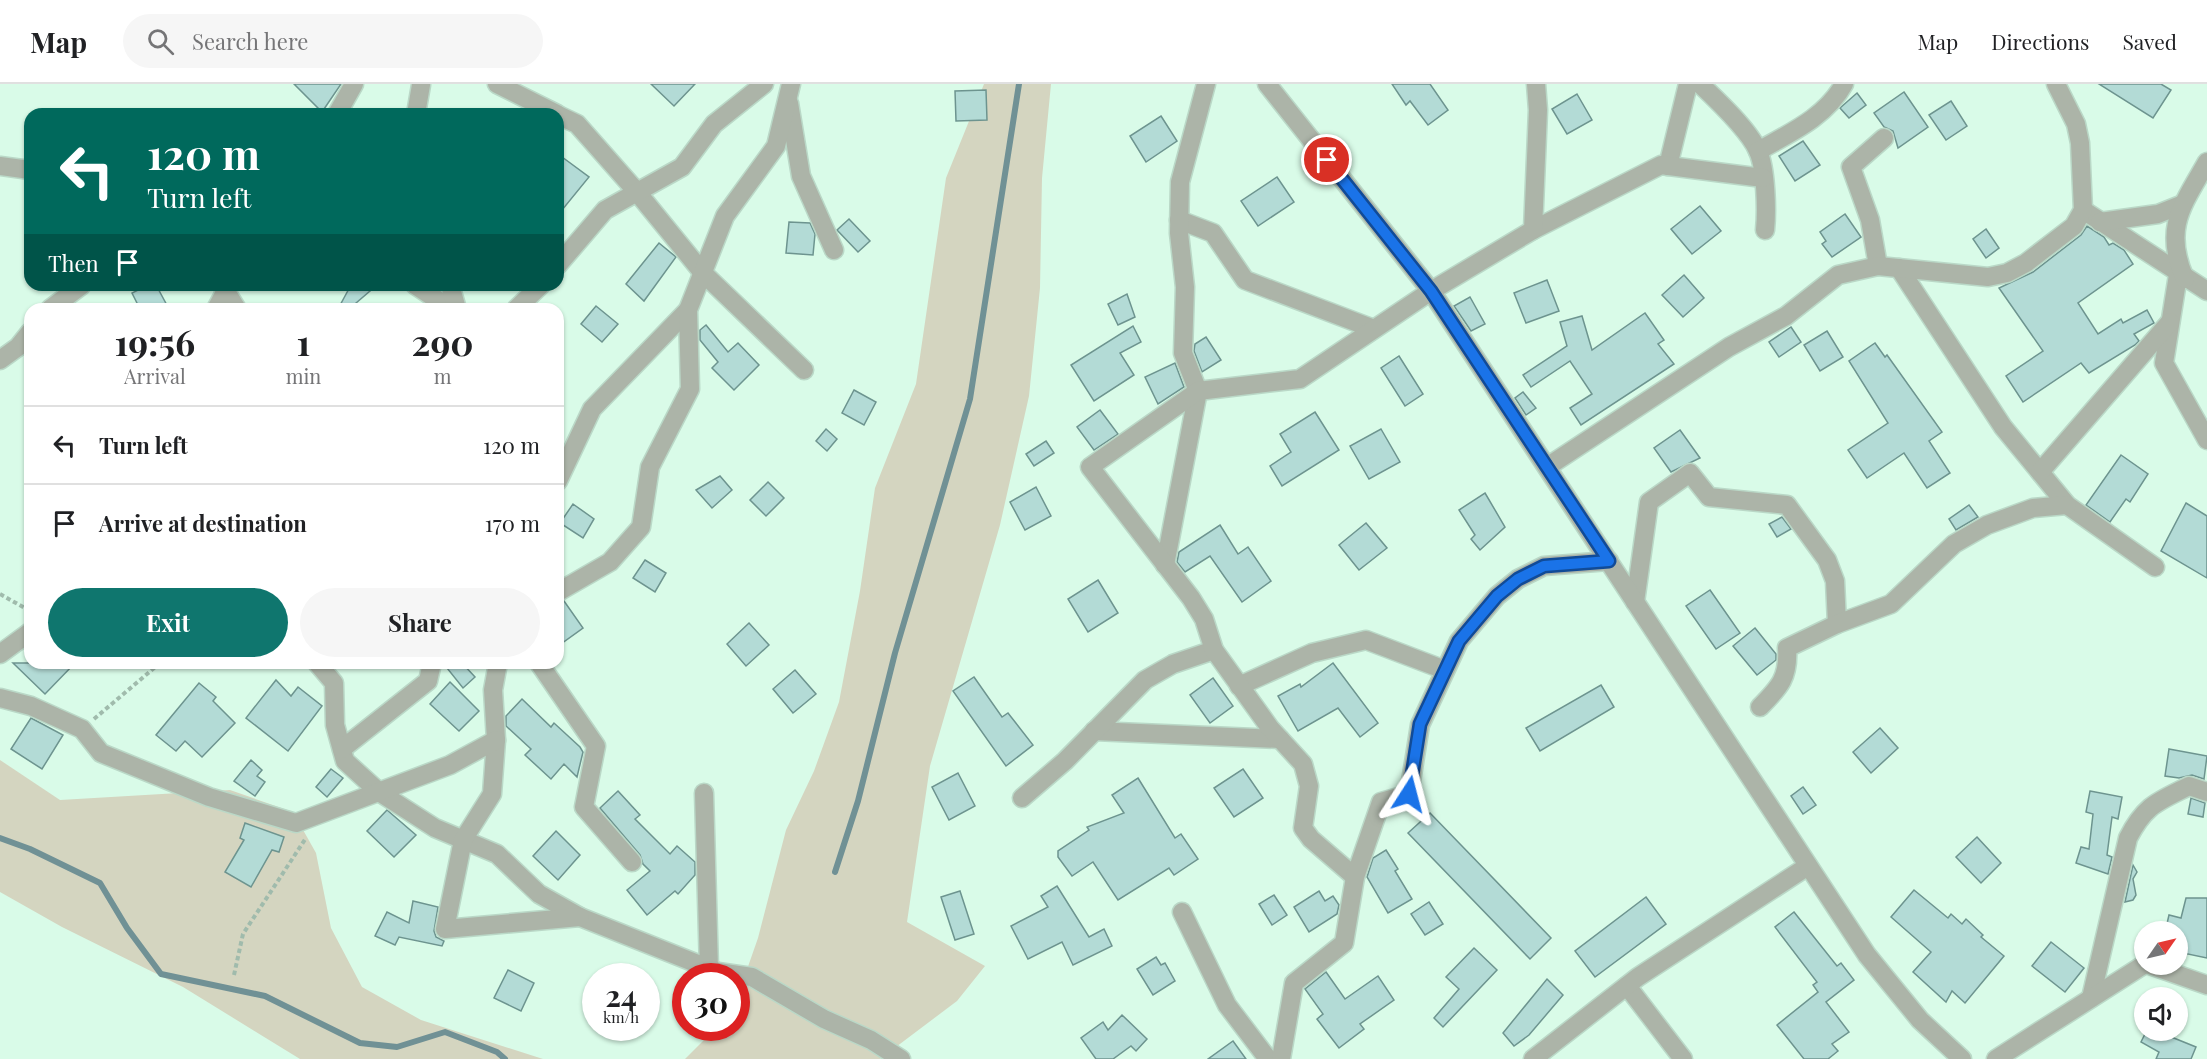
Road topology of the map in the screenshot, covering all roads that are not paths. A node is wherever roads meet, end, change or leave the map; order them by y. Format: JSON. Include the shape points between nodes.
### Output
{"nodes":[{"id":1,"x":354,"y":84,"type":"edge"},
{"id":2,"x":497,"y":84,"type":"edge"},
{"id":3,"x":764,"y":84,"type":"edge"},
{"id":4,"x":1206,"y":84,"type":"edge"},
{"id":5,"x":1269,"y":84,"type":"edge"},
{"id":6,"x":1536,"y":84,"type":"edge"},
{"id":7,"x":1688,"y":84,"type":"edge"},
{"id":8,"x":1700,"y":84,"type":"edge"},
{"id":9,"x":1844,"y":84,"type":"edge"},
{"id":10,"x":2056,"y":84,"type":"edge"},
{"id":11,"x":421,"y":85,"type":"edge"},
{"id":12,"x":787,"y":88,"type":"edge"},
{"id":13,"x":340,"y":108,"type":"edge"},
{"id":14,"x":417,"y":108,"type":"edge"},
{"id":15,"x":545,"y":108,"type":"edge"},
{"id":16,"x":564,"y":118,"type":"edge"},
{"id":17,"x":1884,"y":138,"type":"dead end"},
{"id":18,"x":1758,"y":151,"type":"junction"},
{"id":19,"x":2207,"y":162,"type":"edge"},
{"id":20,"x":0,"y":166,"type":"edge"},
{"id":21,"x":1668,"y":166,"type":"junction"},
{"id":22,"x":24,"y":170,"type":"edge"},
{"id":23,"x":1762,"y":178,"type":"junction"},
{"id":24,"x":637,"y":192,"type":"junction"},
{"id":25,"x":2183,"y":204,"type":"junction"},
{"id":26,"x":2083,"y":210,"type":"junction"},
{"id":27,"x":1179,"y":220,"type":"junction"},
{"id":28,"x":2100,"y":222,"type":"junction"},
{"id":29,"x":1533,"y":230,"type":"junction"},
{"id":30,"x":1765,"y":230,"type":"dead end"},
{"id":31,"x":834,"y":250,"type":"dead end"},
{"id":32,"x":564,"y":258,"type":"edge"},
{"id":33,"x":1878,"y":266,"type":"junction"},
{"id":34,"x":1899,"y":268,"type":"junction"},
{"id":35,"x":703,"y":273,"type":"junction"},
{"id":36,"x":2182,"y":278,"type":"junction"},
{"id":37,"x":74,"y":291,"type":"edge"},
{"id":38,"x":424,"y":291,"type":"edge"},
{"id":39,"x":535,"y":291,"type":"edge"},
{"id":40,"x":1431,"y":291,"type":"junction"},
{"id":41,"x":2207,"y":291,"type":"edge"},
{"id":42,"x":58,"y":303,"type":"edge"},
{"id":43,"x":442,"y":303,"type":"edge"},
{"id":44,"x":522,"y":303,"type":"edge"},
{"id":45,"x":688,"y":310,"type":"junction"},
{"id":46,"x":2170,"y":322,"type":"junction"},
{"id":47,"x":1374,"y":329,"type":"junction"},
{"id":48,"x":24,"y":340,"type":"edge"},
{"id":49,"x":0,"y":360,"type":"edge"},
{"id":50,"x":804,"y":370,"type":"dead end"},
{"id":51,"x":1198,"y":390,"type":"junction"},
{"id":52,"x":2207,"y":440,"type":"edge"},
{"id":53,"x":1547,"y":467,"type":"junction"},
{"id":54,"x":564,"y":468,"type":"edge"},
{"id":55,"x":2040,"y":472,"type":"junction"},
{"id":56,"x":2067,"y":506,"type":"junction"},
{"id":57,"x":1609,"y":561,"type":"junction"},
{"id":58,"x":1165,"y":565,"type":"junction"},
{"id":59,"x":2155,"y":567,"type":"dead end"},
{"id":60,"x":564,"y":589,"type":"edge"},
{"id":61,"x":1635,"y":602,"type":"junction"},
{"id":62,"x":1837,"y":624,"type":"junction"},
{"id":63,"x":24,"y":636,"type":"edge"},
{"id":64,"x":1214,"y":650,"type":"junction"},
{"id":65,"x":0,"y":654,"type":"edge"},
{"id":66,"x":322,"y":669,"type":"edge"},
{"id":67,"x":431,"y":669,"type":"edge"},
{"id":68,"x":497,"y":669,"type":"edge"},
{"id":69,"x":543,"y":669,"type":"edge"},
{"id":70,"x":1445,"y":670,"type":"junction"},
{"id":71,"x":1239,"y":686,"type":"junction"},
{"id":72,"x":0,"y":698,"type":"edge"},
{"id":73,"x":1760,"y":707,"type":"dead end"},
{"id":74,"x":1094,"y":730,"type":"junction"},
{"id":75,"x":1280,"y":739,"type":"junction"},
{"id":76,"x":496,"y":740,"type":"junction"},
{"id":77,"x":342,"y":748,"type":"junction"},
{"id":78,"x":380,"y":792,"type":"junction"},
{"id":79,"x":2207,"y":792,"type":"edge"},
{"id":80,"x":704,"y":793,"type":"dead end"},
{"id":81,"x":1022,"y":798,"type":"dead end"},
{"id":82,"x":463,"y":840,"type":"junction"},
{"id":83,"x":632,"y":862,"type":"dead end"},
{"id":84,"x":1808,"y":866,"type":"junction"},
{"id":85,"x":1355,"y":877,"type":"junction"},
{"id":86,"x":1182,"y":912,"type":"dead end"},
{"id":87,"x":580,"y":917,"type":"junction"},
{"id":88,"x":695,"y":963,"type":"edge"},
{"id":89,"x":710,"y":963,"type":"edge"},
{"id":90,"x":2134,"y":971,"type":"edge"},
{"id":91,"x":2178,"y":975,"type":"edge"},
{"id":92,"x":750,"y":976,"type":"edge"},
{"id":93,"x":2207,"y":985,"type":"edge"},
{"id":94,"x":1627,"y":986,"type":"junction"},
{"id":95,"x":2091,"y":998,"type":"junction"},
{"id":96,"x":901,"y":1059,"type":"edge"},
{"id":97,"x":1268,"y":1059,"type":"edge"},
{"id":98,"x":1281,"y":1059,"type":"edge"},
{"id":99,"x":1533,"y":1059,"type":"edge"},
{"id":100,"x":1683,"y":1059,"type":"edge"},
{"id":101,"x":1962,"y":1059,"type":"edge"},
{"id":102,"x":1996,"y":1059,"type":"edge"}],
"edges":[{"from":1,"to":13,"type":"street"},
{"from":2,"to":15,"type":"street"},
{"from":3,"to":24,"type":"street","via":[[714,124],[682,167]]},
{"from":4,"to":27,"type":"street","via":[[1180,182]]},
{"from":5,"to":40,"type":"street"},
{"from":6,"to":29,"type":"street"},
{"from":7,"to":21,"type":"street"},
{"from":8,"to":18,"type":"street","via":[[1726,108]]},
{"from":9,"to":18,"type":"street","via":[[1836,100]]},
{"from":10,"to":26,"type":"street","via":[[2076,124]]},
{"from":11,"to":14,"type":"street"},
{"from":12,"to":31,"type":"street","via":[[801,176]]},
{"from":12,"to":35,"type":"street","via":[[776,146],[725,216]]},
{"from":16,"to":24,"type":"street","via":[[577,124]]},
{"from":17,"to":33,"type":"street","via":[[1851,167],[1870,220]]},
{"from":18,"to":23,"type":"street"},
{"from":19,"to":25,"type":"street"},
{"from":20,"to":22,"type":"street"},
{"from":21,"to":23,"type":"street"},
{"from":21,"to":29,"type":"street","via":[[1661,165]]},
{"from":23,"to":30,"type":"street","via":[[1768,209]]},
{"from":24,"to":32,"type":"street","via":[[605,210]]},
{"from":24,"to":35,"type":"street"},
{"from":25,"to":28,"type":"street","via":[[2158,214]]},
{"from":25,"to":36,"type":"street","via":[[2174,231],[2175,256]]},
{"from":26,"to":28,"type":"street"},
{"from":26,"to":34,"type":"street","via":[[2074,226],[2007,273],[1988,277]]},
{"from":27,"to":47,"type":"street","via":[[1213,233],[1245,280]]},
{"from":27,"to":51,"type":"street","via":[[1185,287],[1183,352]]},
{"from":28,"to":36,"type":"street"},
{"from":29,"to":40,"type":"street"},
{"from":33,"to":34,"type":"street"},
{"from":33,"to":53,"type":"street","via":[[1852,270],[1826,282],[1786,316]]},
{"from":34,"to":55,"type":"street","via":[[2003,427]]},
{"from":35,"to":45,"type":"street"},
{"from":35,"to":50,"type":"street"},
{"from":36,"to":41,"type":"street"},
{"from":36,"to":46,"type":"street"},
{"from":37,"to":42,"type":"street"},
{"from":38,"to":43,"type":"street"},
{"from":39,"to":44,"type":"street"},
{"from":40,"to":47,"type":"street"},
{"from":40,"to":53,"type":"street"},
{"from":45,"to":54,"type":"street","via":[[592,409]]},
{"from":45,"to":60,"type":"street","via":[[690,389],[650,467],[641,527],[610,562]]},
{"from":46,"to":52,"type":"street","via":[[2164,363]]},
{"from":46,"to":55,"type":"street"},
{"from":47,"to":51,"type":"street","via":[[1300,379]]},
{"from":48,"to":49,"type":"street"},
{"from":51,"to":58,"type":"street"},
{"from":51,"to":58,"type":"street","via":[[1090,467]]},
{"from":53,"to":57,"type":"street"},
{"from":55,"to":56,"type":"street"},
{"from":56,"to":59,"type":"street"},
{"from":56,"to":62,"type":"street","via":[[2033,508],[1987,525],[1954,544],[1890,604]]},
{"from":57,"to":61,"type":"street"},
{"from":57,"to":70,"type":"street","via":[[1544,566],[1518,579],[1497,596],[1459,641]]},
{"from":58,"to":64,"type":"street","via":[[1204,619]]},
{"from":61,"to":62,"type":"street","via":[[1648,502],[1690,473],[1709,497],[1787,505],[1827,560],[1835,581]]},
{"from":61,"to":84,"type":"street"},
{"from":62,"to":73,"type":"street","via":[[1787,648],[1789,668],[1776,691]]},
{"from":63,"to":65,"type":"street"},
{"from":64,"to":71,"type":"street"},
{"from":64,"to":74,"type":"street","via":[[1173,664],[1145,680]]},
{"from":66,"to":77,"type":"street","via":[[334,683],[335,724]]},
{"from":67,"to":77,"type":"street","via":[[428,681]]},
{"from":68,"to":76,"type":"street","via":[[493,690]]},
{"from":69,"to":83,"type":"street","via":[[597,746],[584,807]]},
{"from":70,"to":71,"type":"street","via":[[1366,640],[1312,653]]},
{"from":70,"to":85,"type":"street","via":[[1420,724],[1409,794],[1381,802]]},
{"from":71,"to":75,"type":"street"},
{"from":72,"to":78,"type":"street","via":[[31,706],[82,729],[101,753],[209,797],[296,823]]},
{"from":74,"to":75,"type":"street"},
{"from":74,"to":81,"type":"street"},
{"from":75,"to":85,"type":"street","via":[[1304,764],[1309,786],[1303,828]]},
{"from":76,"to":78,"type":"street","via":[[450,765]]},
{"from":76,"to":82,"type":"street","via":[[492,794]]},
{"from":77,"to":78,"type":"street","via":[[345,761]]},
{"from":78,"to":82,"type":"street","via":[[435,828]]},
{"from":79,"to":95,"type":"street","via":[[2189,786],[2154,803],[2139,816],[2127,838]]},
{"from":80,"to":89,"type":"street"},
{"from":82,"to":87,"type":"street","via":[[498,854],[539,894]]},
{"from":82,"to":87,"type":"street","via":[[445,929]]},
{"from":84,"to":94,"type":"street"},
{"from":84,"to":101,"type":"street","via":[[1867,956],[1920,1020]]},
{"from":85,"to":98,"type":"street","via":[[1344,943],[1294,983]]},
{"from":86,"to":97,"type":"street","via":[[1227,1005]]},
{"from":87,"to":88,"type":"street"},
{"from":90,"to":95,"type":"street"},
{"from":91,"to":93,"type":"street"},
{"from":92,"to":96,"type":"street"},
{"from":94,"to":99,"type":"street"},
{"from":94,"to":100,"type":"street"},
{"from":95,"to":102,"type":"street"}]}
